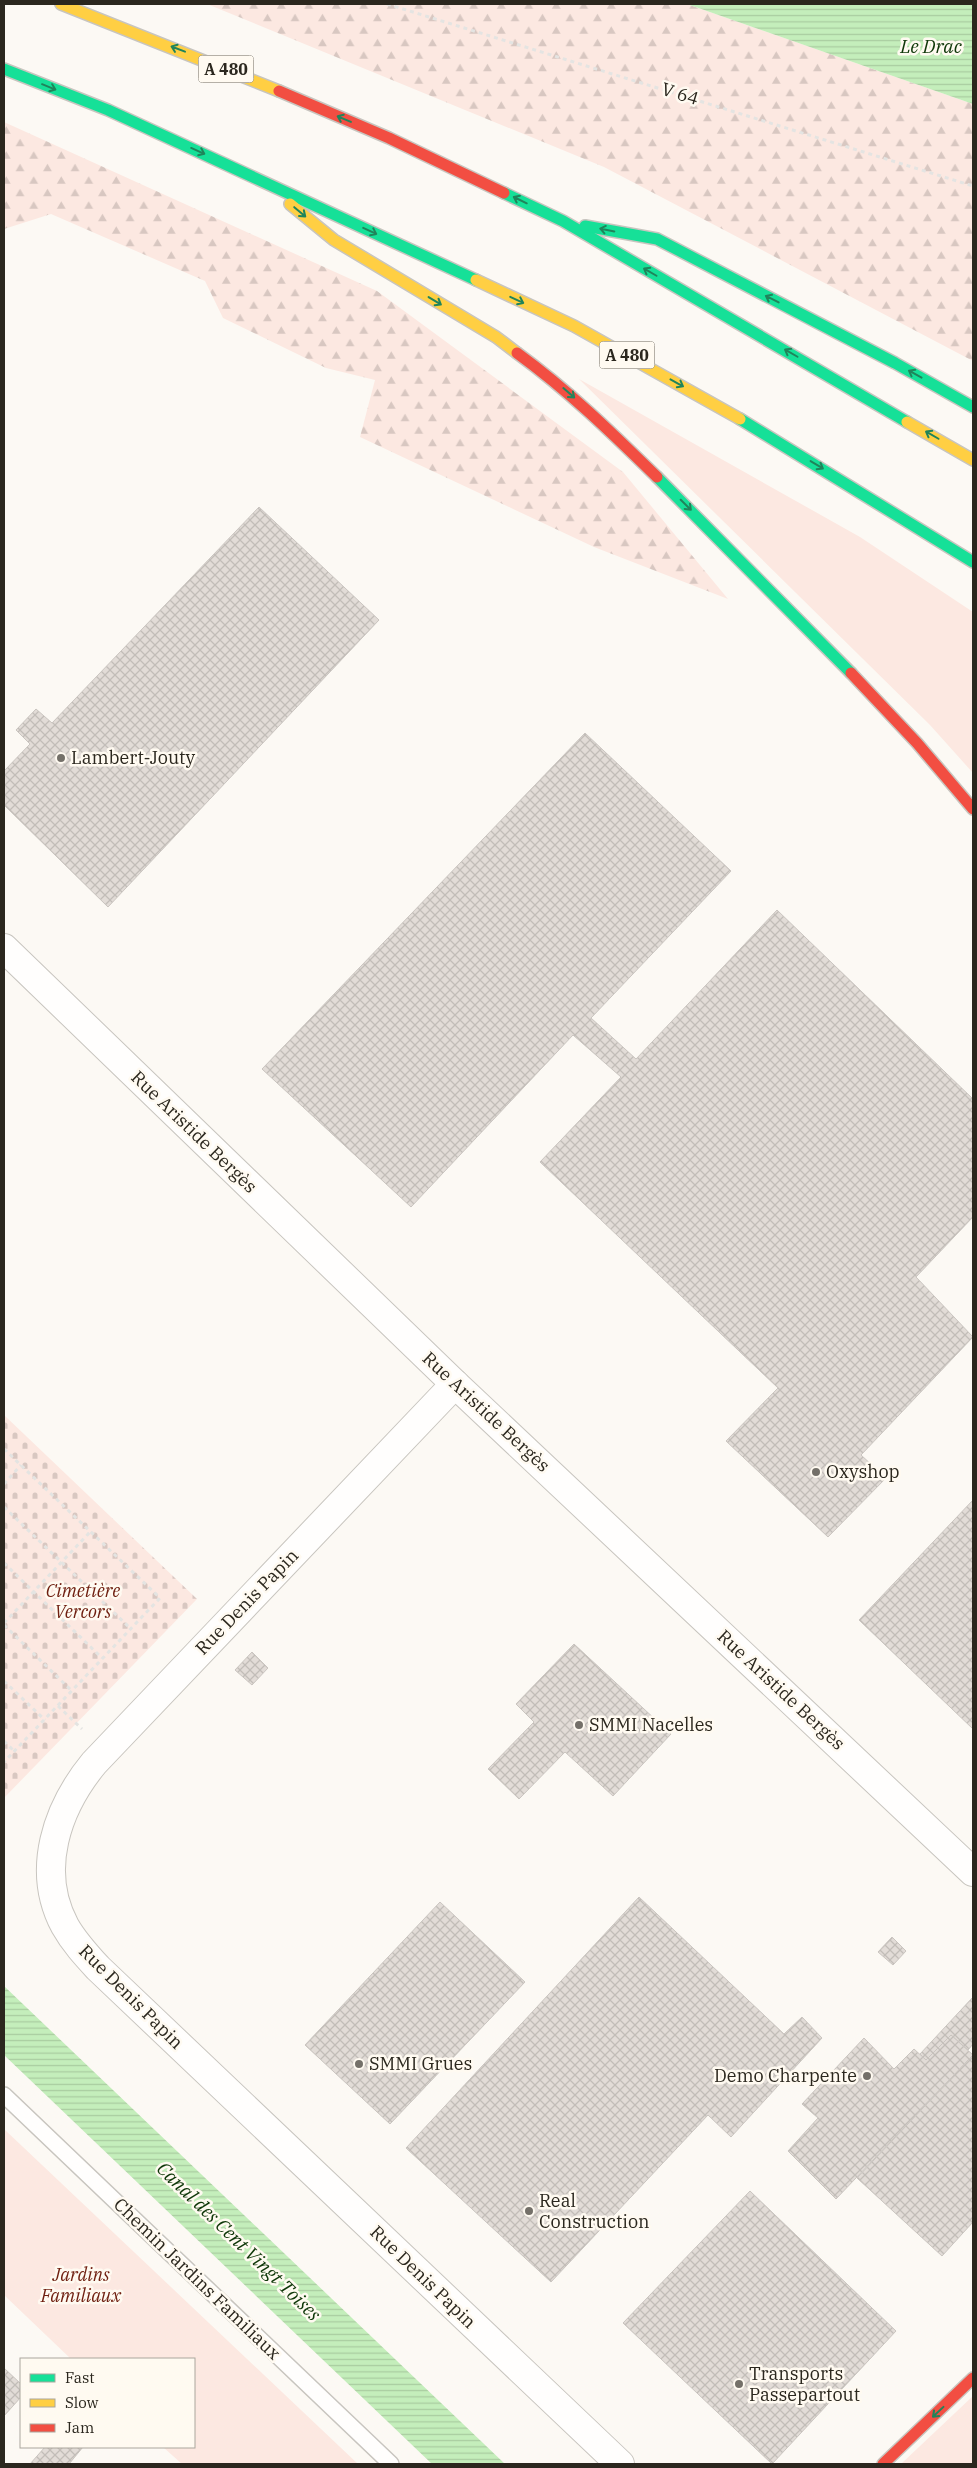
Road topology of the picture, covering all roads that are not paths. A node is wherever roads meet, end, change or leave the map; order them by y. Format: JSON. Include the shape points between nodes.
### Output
{"nodes":[{"id":1,"x":62,"y":4,"type":"edge"},
{"id":2,"x":4,"y":69,"type":"edge"},
{"id":3,"x":263,"y":180,"type":"junction"},
{"id":4,"x":564,"y":222,"type":"junction"},
{"id":5,"x":973,"y":407,"type":"edge"},
{"id":6,"x":973,"y":460,"type":"edge"},
{"id":7,"x":973,"y":562,"type":"edge"},
{"id":8,"x":973,"y":809,"type":"edge"},
{"id":9,"x":4,"y":948,"type":"edge"},
{"id":10,"x":455,"y":1384,"type":"junction"},
{"id":11,"x":973,"y":1872,"type":"edge"},
{"id":12,"x":4,"y":2095,"type":"edge"},
{"id":13,"x":973,"y":2378,"type":"edge"},
{"id":14,"x":391,"y":2464,"type":"edge"},
{"id":15,"x":620,"y":2464,"type":"edge"},
{"id":16,"x":883,"y":2464,"type":"edge"}],
"edges":[{"from":4,"to":1,"type":"main road","number":"A 480","one_way":true,"via":[[389,138],[213,63]]},
{"from":2,"to":3,"type":"main road","number":"A 480","one_way":true,"via":[[108,110]]},
{"from":3,"to":7,"type":"main road","number":"A 480","one_way":true,"via":[[574,326],[720,407]]},
{"from":3,"to":8,"type":"main road","one_way":true,"via":[[334,240],[496,337],[549,376],[598,419],[818,637],[917,743]]},
{"from":5,"to":4,"type":"main road","one_way":true,"via":[[657,239]]},
{"from":6,"to":4,"type":"main road","number":"A 480","one_way":true},
{"from":9,"to":10,"type":"street","name":"Rue Aristide Bergès"},
{"from":10,"to":11,"type":"street","name":"Rue Aristide Bergès"},
{"from":10,"to":15,"type":"street","name":"Rue Denis Papin","via":[[76,1784],[59,1818],[52,1859],[53,1886],[65,1925],[80,1949],[98,1968]]},
{"from":12,"to":14,"type":"lane","name":"Chemin Jardins Familiaux"},
{"from":13,"to":16,"type":"main road","one_way":true}]}
